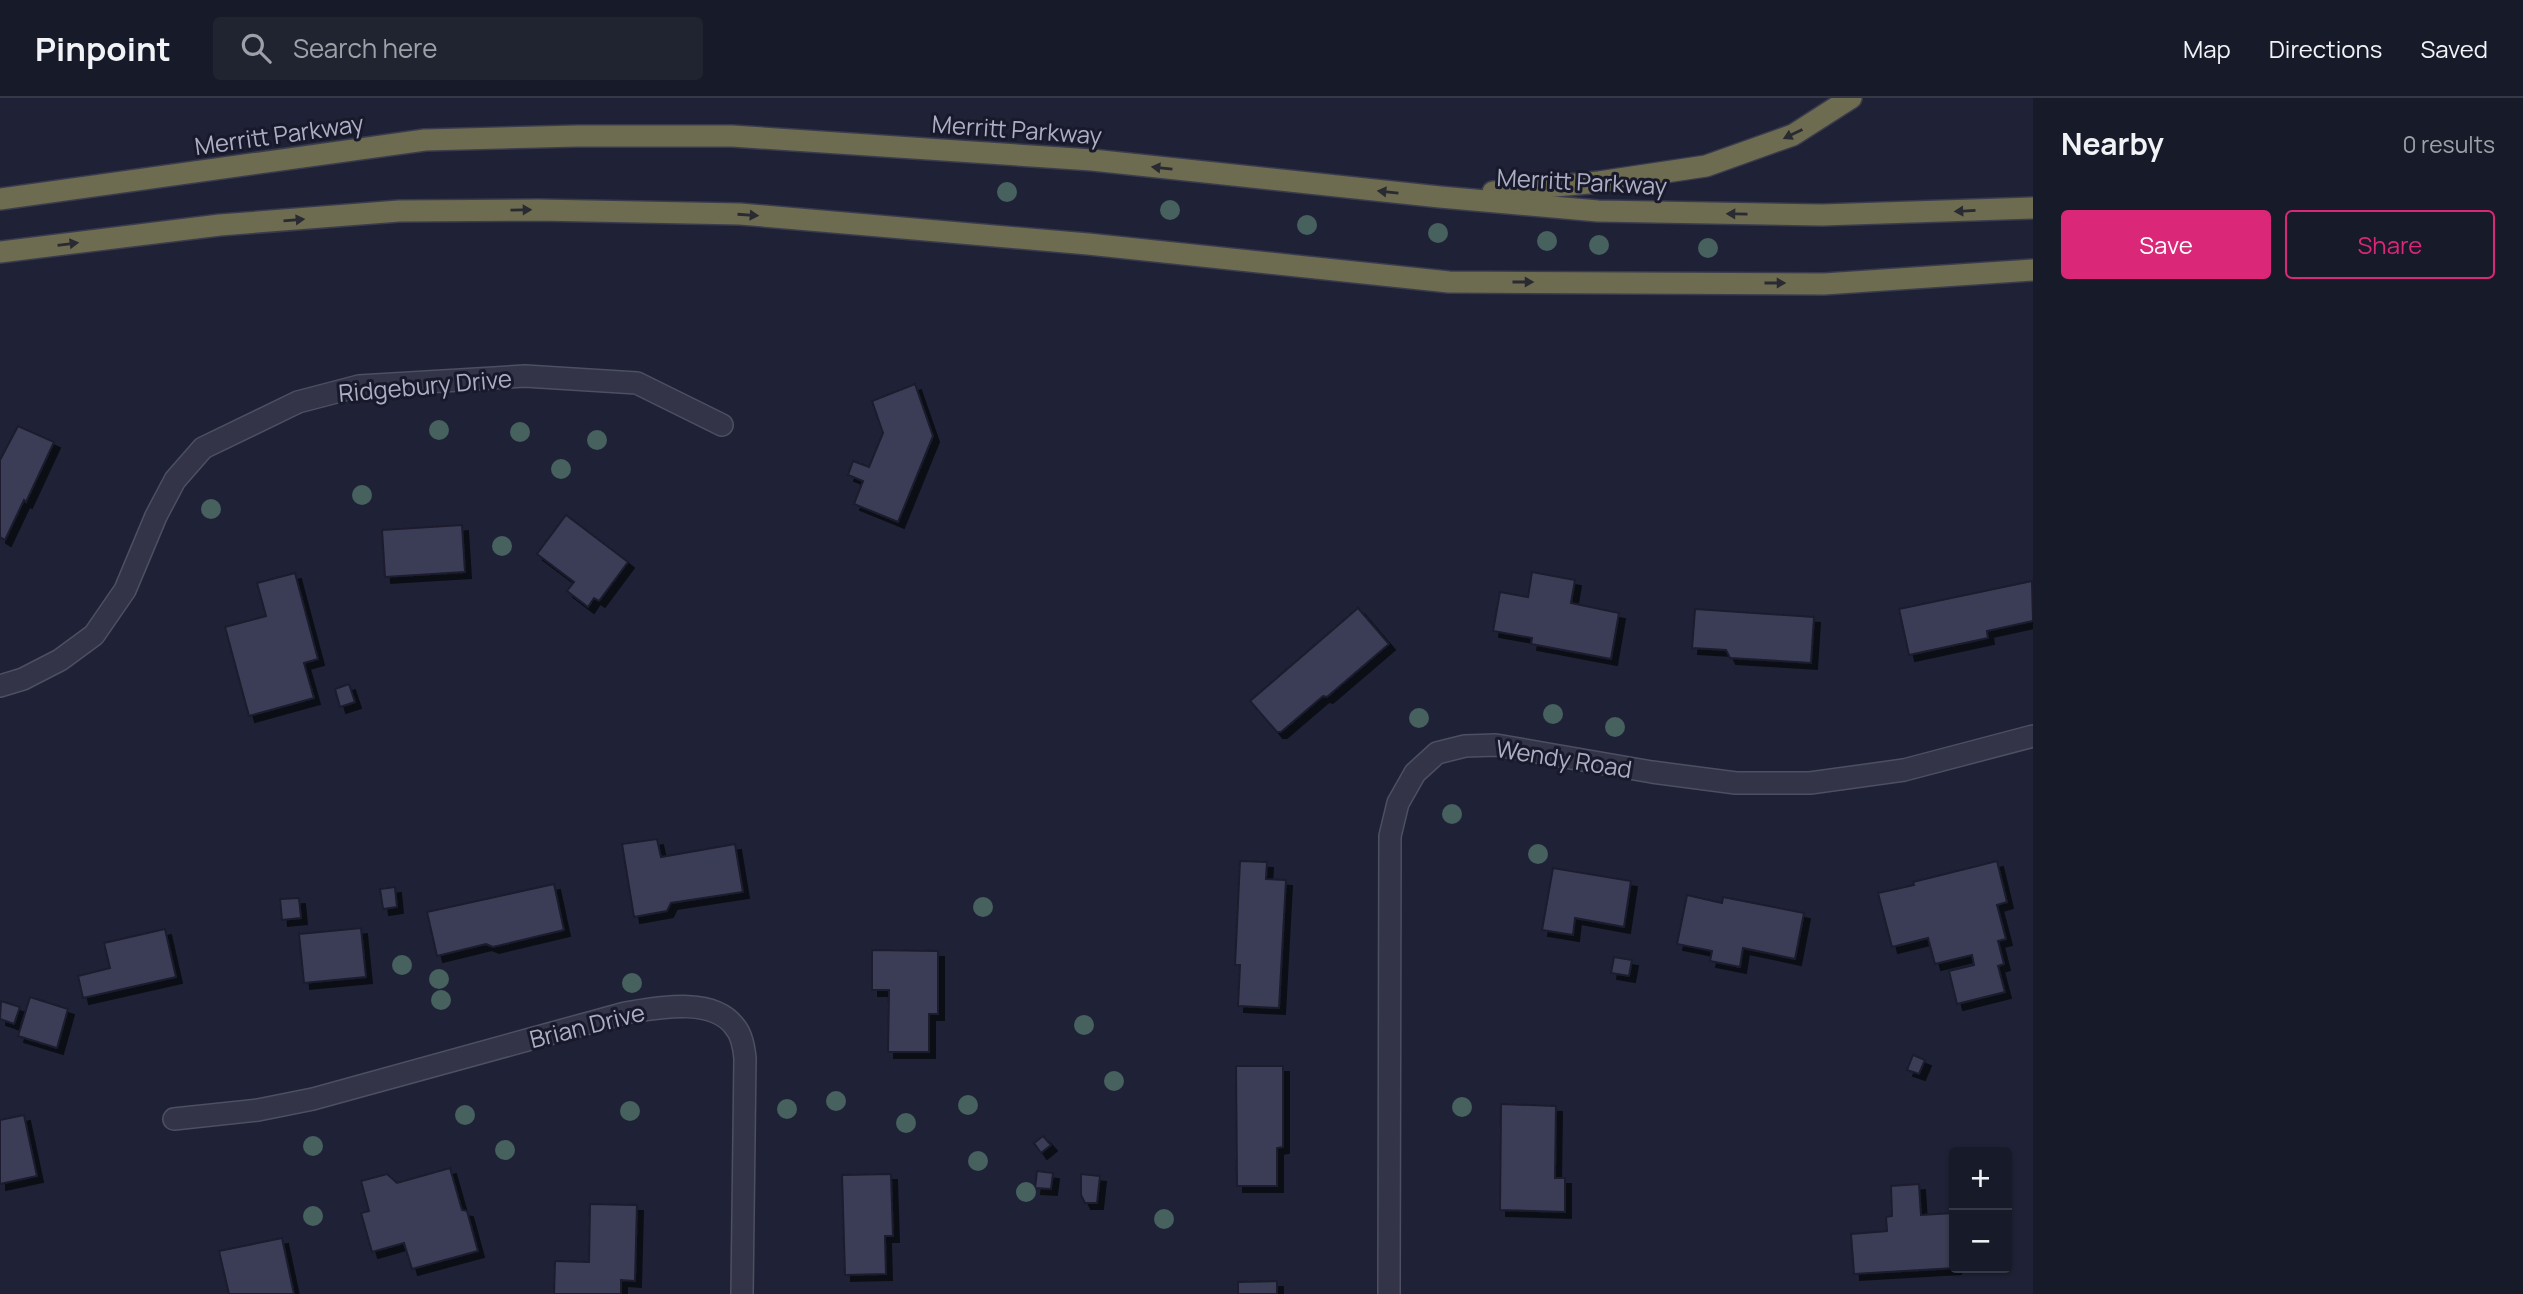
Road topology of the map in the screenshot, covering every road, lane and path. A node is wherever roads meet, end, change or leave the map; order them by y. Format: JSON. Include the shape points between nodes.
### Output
{"nodes":[{"id":1,"x":1851,"y":98,"type":"edge"},
{"id":2,"x":1440,"y":197,"type":"junction"},
{"id":3,"x":0,"y":199,"type":"edge"},
{"id":4,"x":2033,"y":208,"type":"edge"},
{"id":5,"x":0,"y":252,"type":"edge"},
{"id":6,"x":2033,"y":270,"type":"edge"},
{"id":7,"x":722,"y":425,"type":"dead end"},
{"id":8,"x":0,"y":686,"type":"edge"},
{"id":9,"x":2033,"y":736,"type":"edge"},
{"id":10,"x":174,"y":1119,"type":"dead end"},
{"id":11,"x":742,"y":1294,"type":"edge"},
{"id":12,"x":1389,"y":1294,"type":"edge"}],
"edges":[{"from":1,"to":2,"type":"highway","one_way":true,"via":[[1793,135],[1706,166],[1599,182]]},
{"from":2,"to":3,"type":"highway","name":"Merritt Parkway","one_way":true,"via":[[1093,160],[732,136],[577,136],[425,140]]},
{"from":4,"to":2,"type":"highway","name":"Merritt Parkway","one_way":true,"via":[[1822,215],[1690,213],[1598,211]]},
{"from":5,"to":6,"type":"highway","one_way":true,"via":[[234,224],[399,211],[538,210],[754,215],[1449,282],[1824,284]]},
{"from":7,"to":8,"type":"street","name":"Ridgebury Drive","via":[[637,383],[525,376],[359,386],[298,402],[203,448],[175,480],[125,590],[94,635],[60,660]]},
{"from":9,"to":12,"type":"street","name":"Wendy Road","via":[[1903,770],[1810,783],[1724,781],[1496,744],[1437,753],[1415,773],[1398,803],[1390,836]]},
{"from":10,"to":11,"type":"street","name":"Brian Drive","via":[[313,1099],[625,1013],[690,1006],[720,1014],[735,1026],[746,1058]]}]}
